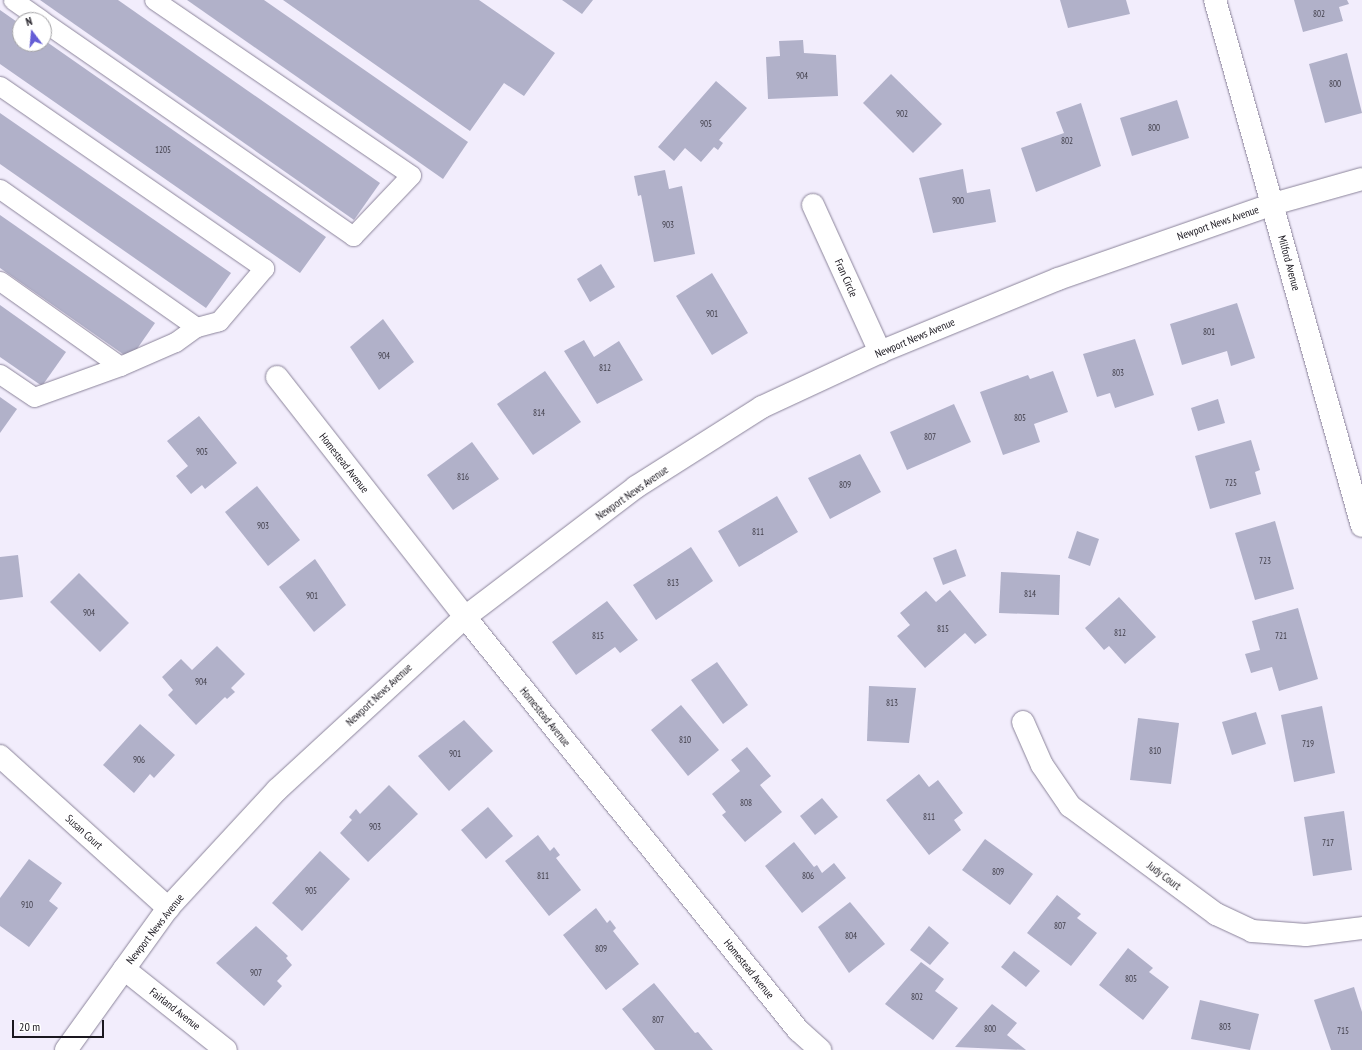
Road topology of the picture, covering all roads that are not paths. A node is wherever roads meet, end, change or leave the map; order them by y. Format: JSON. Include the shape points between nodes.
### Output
{"nodes":[{"id":1,"x":13,"y":0,"type":"edge"},
{"id":2,"x":154,"y":0,"type":"edge"},
{"id":3,"x":1215,"y":0,"type":"edge"},
{"id":4,"x":30,"y":12,"type":"edge"},
{"id":5,"x":52,"y":27,"type":"edge"},
{"id":6,"x":0,"y":86,"type":"edge"},
{"id":7,"x":1362,"y":179,"type":"edge"},
{"id":8,"x":0,"y":189,"type":"edge"},
{"id":9,"x":1273,"y":204,"type":"junction"},
{"id":10,"x":812,"y":205,"type":"dead end"},
{"id":11,"x":0,"y":281,"type":"edge"},
{"id":12,"x":196,"y":327,"type":"junction"},
{"id":13,"x":880,"y":352,"type":"junction"},
{"id":14,"x":120,"y":366,"type":"junction"},
{"id":15,"x":0,"y":374,"type":"edge"},
{"id":16,"x":277,"y":377,"type":"dead end"},
{"id":17,"x":1362,"y":526,"type":"edge"},
{"id":18,"x":465,"y":617,"type":"junction"},
{"id":19,"x":1023,"y":722,"type":"dead end"},
{"id":20,"x":0,"y":756,"type":"edge"},
{"id":21,"x":168,"y":908,"type":"junction"},
{"id":22,"x":1362,"y":928,"type":"edge"},
{"id":23,"x":124,"y":969,"type":"junction"},
{"id":24,"x":66,"y":1050,"type":"edge"},
{"id":25,"x":226,"y":1050,"type":"edge"},
{"id":26,"x":820,"y":1050,"type":"edge"}],
"edges":[{"from":1,"to":4,"type":"lane"},
{"from":2,"to":5,"type":"lane","via":[[411,175],[353,236]]},
{"from":3,"to":9,"type":"street","name":"Milford Avenue"},
{"from":6,"to":12,"type":"lane","via":[[264,268],[219,321]]},
{"from":7,"to":9,"type":"street","name":"Newport News Avenue"},
{"from":8,"to":12,"type":"lane"},
{"from":9,"to":13,"type":"street","name":"Newport News Avenue","via":[[1058,279]]},
{"from":9,"to":17,"type":"street","name":"Milford Avenue"},
{"from":10,"to":13,"type":"street","name":"Fran Circle"},
{"from":11,"to":14,"type":"lane"},
{"from":12,"to":14,"type":"lane","via":[[175,342]]},
{"from":13,"to":18,"type":"street","name":"Newport News Avenue","via":[[762,407],[636,487]]},
{"from":14,"to":15,"type":"lane","via":[[34,397]]},
{"from":16,"to":18,"type":"street","name":"Homestead Avenue"},
{"from":18,"to":21,"type":"street","name":"Newport News Avenue","via":[[277,790]]},
{"from":18,"to":26,"type":"street","name":"Homestead Avenue","via":[[798,1030]]},
{"from":19,"to":22,"type":"street","name":"Judy Court","via":[[1042,765],[1070,806],[1216,914],[1252,931],[1306,935]]},
{"from":20,"to":21,"type":"street","name":"Susan Court"},
{"from":21,"to":23,"type":"street","name":"Newport News Avenue"},
{"from":23,"to":24,"type":"street","name":"Newport News Avenue"},
{"from":23,"to":25,"type":"street","name":"Fairland Avenue"}]}
